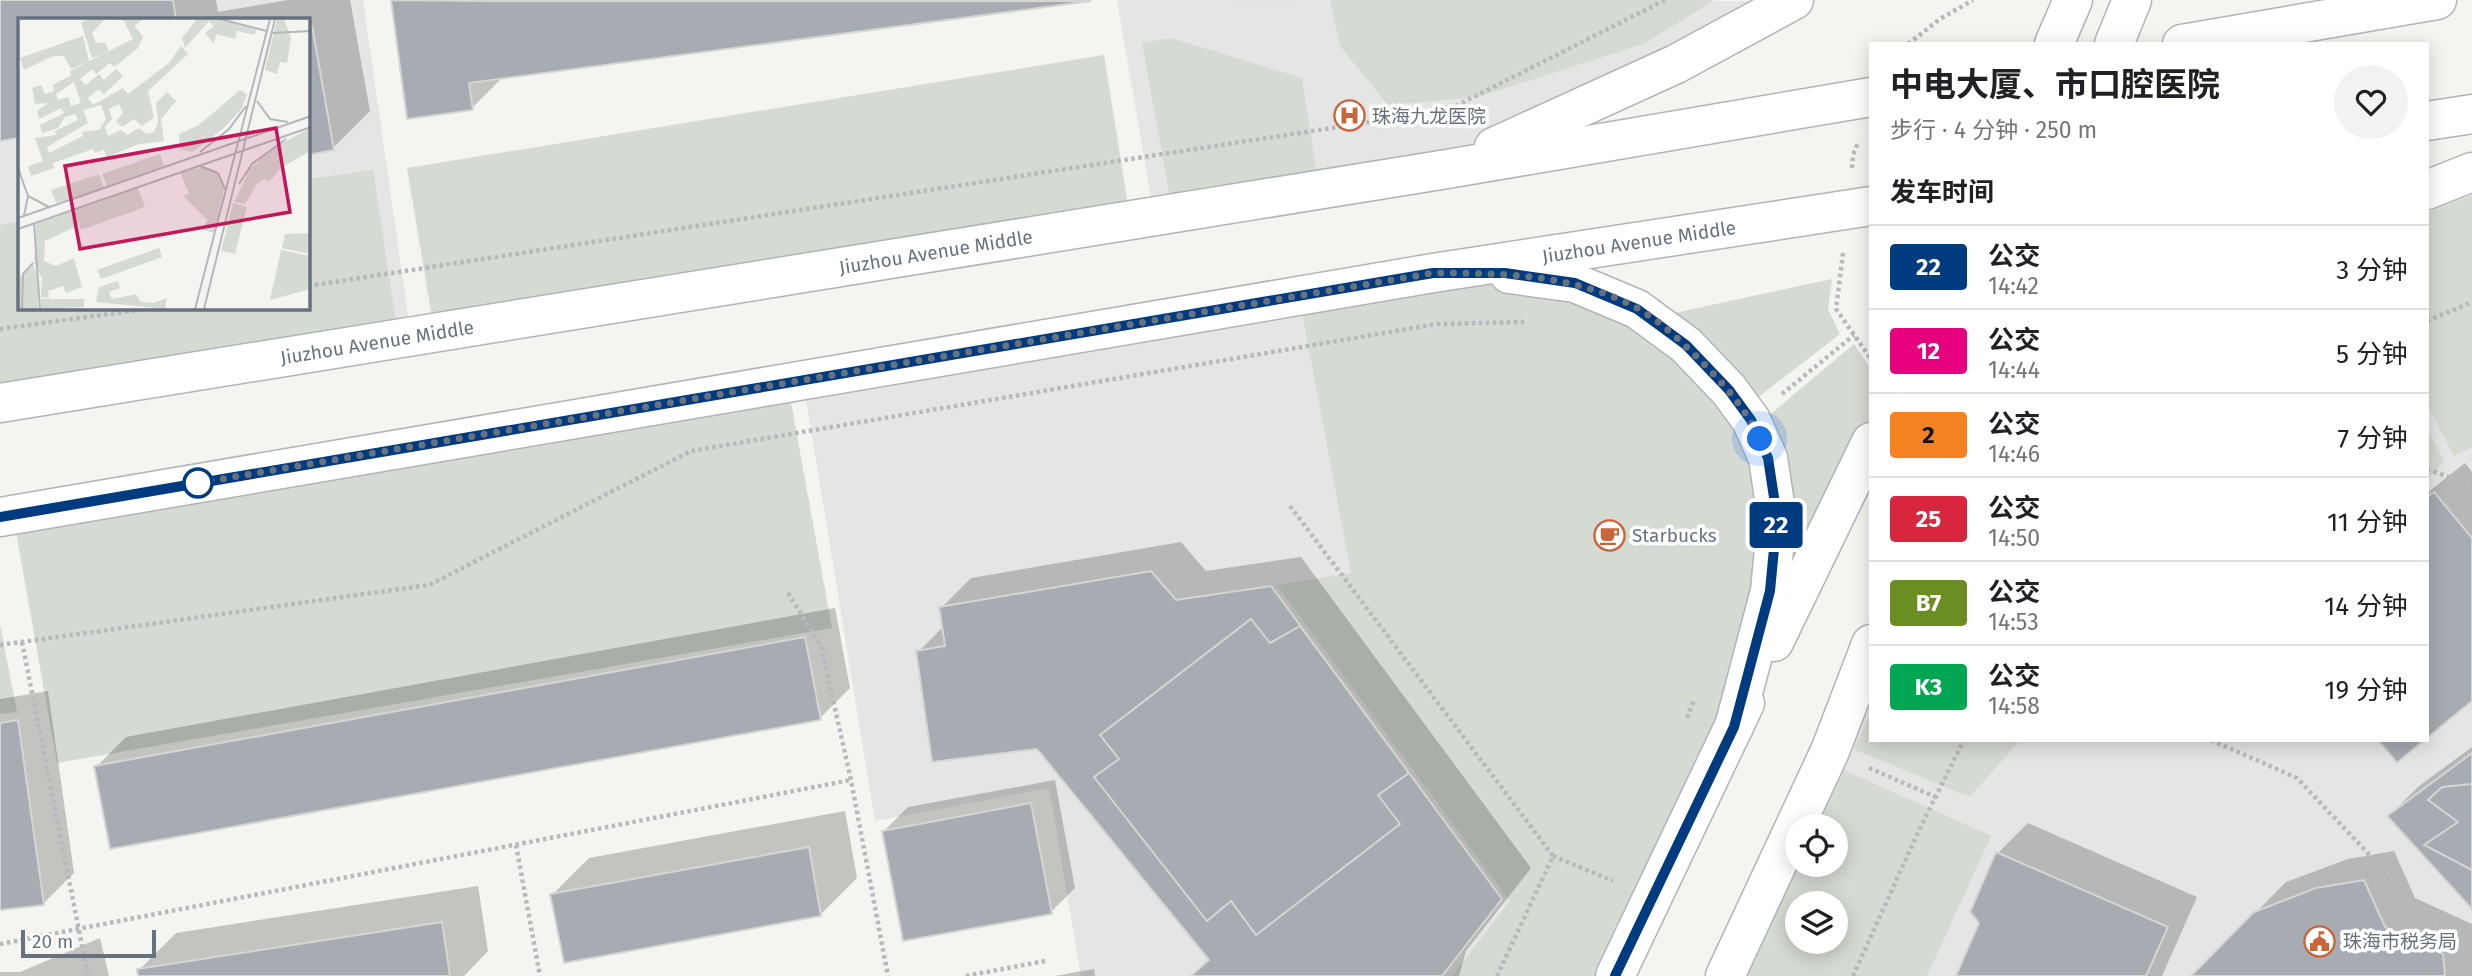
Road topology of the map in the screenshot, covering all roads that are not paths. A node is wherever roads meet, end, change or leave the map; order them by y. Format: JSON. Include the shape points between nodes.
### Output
{"nodes":[{"id":1,"x":1794,"y":0,"type":"edge"},
{"id":2,"x":2073,"y":0,"type":"edge"},
{"id":3,"x":2132,"y":0,"type":"edge"},
{"id":4,"x":2437,"y":0,"type":"edge"},
{"id":5,"x":2055,"y":42,"type":"edge"},
{"id":6,"x":2115,"y":42,"type":"edge"},
{"id":7,"x":2194,"y":42,"type":"edge"},
{"id":8,"x":1869,"y":97,"type":"edge"},
{"id":9,"x":2472,"y":114,"type":"edge"},
{"id":10,"x":2429,"y":121,"type":"edge"},
{"id":11,"x":1447,"y":169,"type":"junction"},
{"id":12,"x":2472,"y":172,"type":"edge"},
{"id":13,"x":2429,"y":189,"type":"edge"},
{"id":14,"x":1869,"y":206,"type":"edge"},
{"id":15,"x":1433,"y":273,"type":"junction"},
{"id":16,"x":0,"y":403,"type":"edge"},
{"id":17,"x":1869,"y":446,"type":"edge"},
{"id":18,"x":0,"y":517,"type":"edge"},
{"id":19,"x":1869,"y":650,"type":"edge"},
{"id":20,"x":1869,"y":681,"type":"edge"},
{"id":21,"x":1734,"y":727,"type":"junction"},
{"id":22,"x":1830,"y":751,"type":"junction"},
{"id":23,"x":1615,"y":976,"type":"edge"},
{"id":24,"x":1725,"y":976,"type":"edge"}],
"edges":[{"from":1,"to":11,"type":"main road","via":[[1676,64]]},
{"from":2,"to":5,"type":"main road"},
{"from":3,"to":6,"type":"main road"},
{"from":4,"to":7,"type":"main road"},
{"from":8,"to":11,"type":"main road","name":"Jiuzhou Avenue Middle"},
{"from":9,"to":10,"type":"main road"},
{"from":11,"to":16,"type":"main road","name":"Jiuzhou Avenue Middle"},
{"from":12,"to":13,"type":"main road"},
{"from":14,"to":15,"type":"main road","name":"Jiuzhou Avenue Middle"},
{"from":15,"to":18,"type":"main road","name":"Jiuzhou Avenue Middle"},
{"from":15,"to":21,"type":"main road","via":[[1505,273],[1575,283],[1637,309],[1686,345],[1751,420],[1768,458],[1777,517],[1770,591]]},
{"from":17,"to":21,"type":"main road"},
{"from":19,"to":22,"type":"main road"},
{"from":20,"to":22,"type":"main road"},
{"from":21,"to":23,"type":"main road"},
{"from":22,"to":24,"type":"main road"}]}
